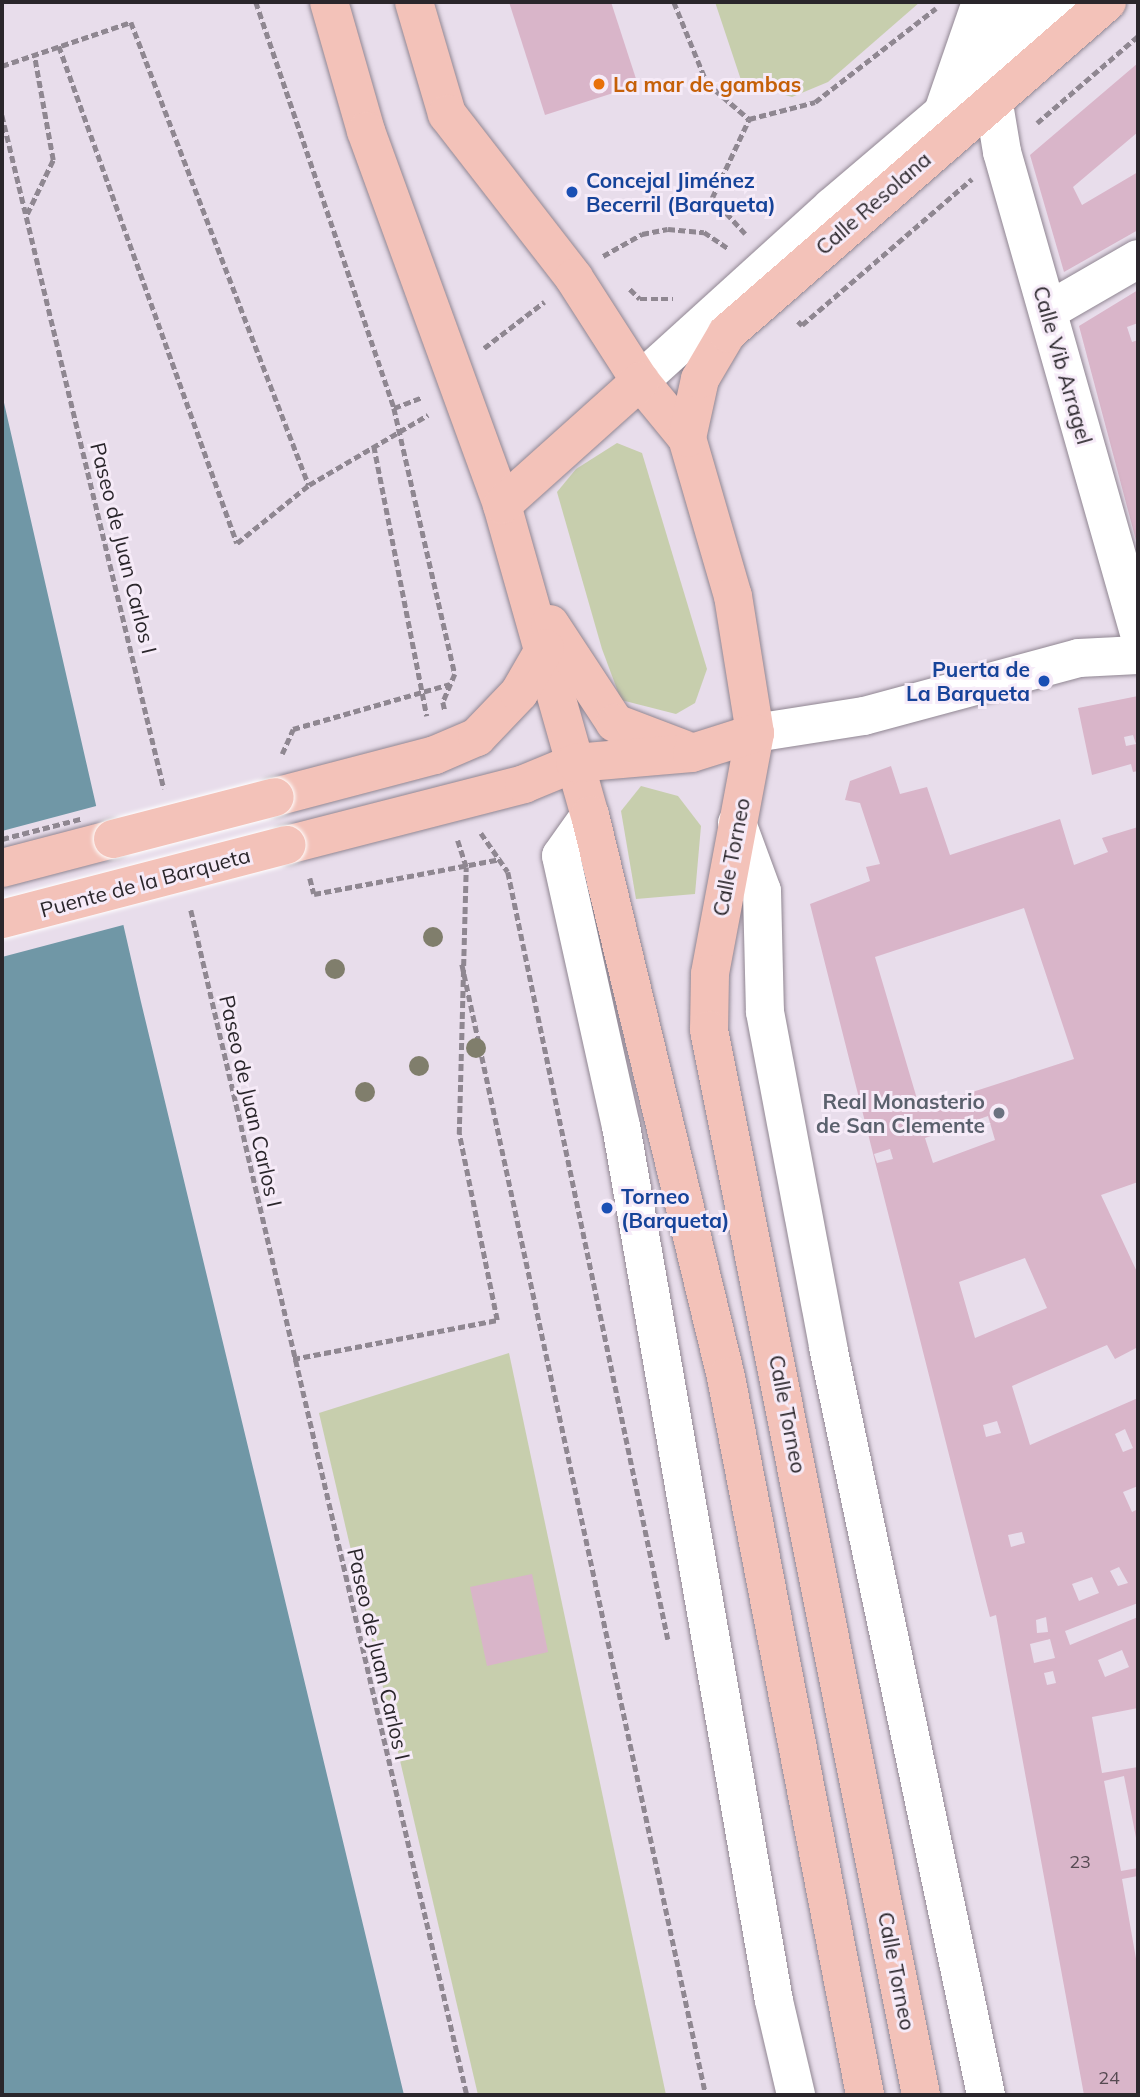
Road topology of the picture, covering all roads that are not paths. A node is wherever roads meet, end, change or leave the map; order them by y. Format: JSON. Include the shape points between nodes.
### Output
{"nodes":[{"id":1,"x":329,"y":2,"type":"edge"},
{"id":2,"x":414,"y":2,"type":"edge"},
{"id":3,"x":981,"y":2,"type":"edge"},
{"id":4,"x":1027,"y":2,"type":"edge"},
{"id":5,"x":1073,"y":2,"type":"edge"},
{"id":6,"x":1107,"y":2,"type":"edge"},
{"id":7,"x":960,"y":72,"type":"junction"},
{"id":8,"x":993,"y":98,"type":"junction"},
{"id":9,"x":943,"y":113,"type":"junction"},
{"id":10,"x":1138,"y":259,"type":"edge"},
{"id":11,"x":1048,"y":312,"type":"junction"},
{"id":12,"x":640,"y":382,"type":"junction"},
{"id":13,"x":687,"y":438,"type":"junction"},
{"id":14,"x":502,"y":505,"type":"junction"},
{"id":15,"x":523,"y":584,"type":"junction"},
{"id":16,"x":1138,"y":631,"type":"edge"},
{"id":17,"x":545,"y":648,"type":"junction"},
{"id":18,"x":1138,"y":655,"type":"edge"},
{"id":19,"x":755,"y":733,"type":"junction"},
{"id":20,"x":692,"y":753,"type":"junction"},
{"id":21,"x":575,"y":763,"type":"junction"},
{"id":22,"x":524,"y":784,"type":"junction"},
{"id":23,"x":590,"y":815,"type":"junction"},
{"id":24,"x":737,"y":823,"type":"junction"},
{"id":25,"x":2,"y":868,"type":"edge"},
{"id":26,"x":2,"y":919,"type":"edge"},
{"id":27,"x":796,"y":2095,"type":"edge"},
{"id":28,"x":865,"y":2095,"type":"edge"},
{"id":29,"x":921,"y":2095,"type":"edge"},
{"id":30,"x":986,"y":2095,"type":"edge"}],
"edges":[{"from":1,"to":14,"type":"main road","via":[[366,131]]},
{"from":2,"to":12,"type":"main road","via":[[447,114],[574,278]]},
{"from":3,"to":7,"type":"street"},
{"from":4,"to":7,"type":"street"},
{"from":5,"to":9,"type":"street","name":"Calle Resolana"},
{"from":6,"to":8,"type":"main road","name":"Calle Resolana"},
{"from":7,"to":9,"type":"street"},
{"from":8,"to":11,"type":"street","name":"Calle Vib Arragel","via":[[1002,152]]},
{"from":8,"to":13,"type":"main road","name":"Calle Resolana","via":[[727,333],[700,379]]},
{"from":9,"to":12,"type":"street","name":"Calle Resolana"},
{"from":10,"to":11,"type":"street"},
{"from":11,"to":16,"type":"street","name":"Calle Vib Arragel"},
{"from":12,"to":13,"type":"main road"},
{"from":12,"to":14,"type":"main road"},
{"from":13,"to":19,"type":"main road","via":[[733,596]]},
{"from":14,"to":15,"type":"main road"},
{"from":15,"to":17,"type":"main road"},
{"from":15,"to":20,"type":"main road","via":[[615,723]]},
{"from":17,"to":21,"type":"main road"},
{"from":17,"to":25,"type":"main road","bridge":true,"via":[[519,693],[477,737],[444,751],[276,782]]},
{"from":18,"to":19,"type":"street","via":[[1079,658],[864,716]]},
{"from":19,"to":20,"type":"main road","name":"Puente de la Barqueta"},
{"from":19,"to":24,"type":"main road","name":"Calle Torneo"},
{"from":20,"to":21,"type":"main road","name":"Puente de la Barqueta"},
{"from":21,"to":22,"type":"main road","name":"Puente de la Barqueta"},
{"from":21,"to":23,"type":"main road"},
{"from":22,"to":23,"type":"main road"},
{"from":22,"to":26,"type":"main road","name":"Puente de la Barqueta","bridge":true,"via":[[457,800],[297,856]]},
{"from":23,"to":27,"type":"street","via":[[561,856],[621,1126],[774,2001]]},
{"from":23,"to":28,"type":"main road","via":[[726,1377]]},
{"from":24,"to":29,"type":"main road","name":"Calle Torneo","via":[[710,974],[709,1030]]},
{"from":24,"to":30,"type":"street","via":[[762,891],[765,1012],[828,1347]]}]}
